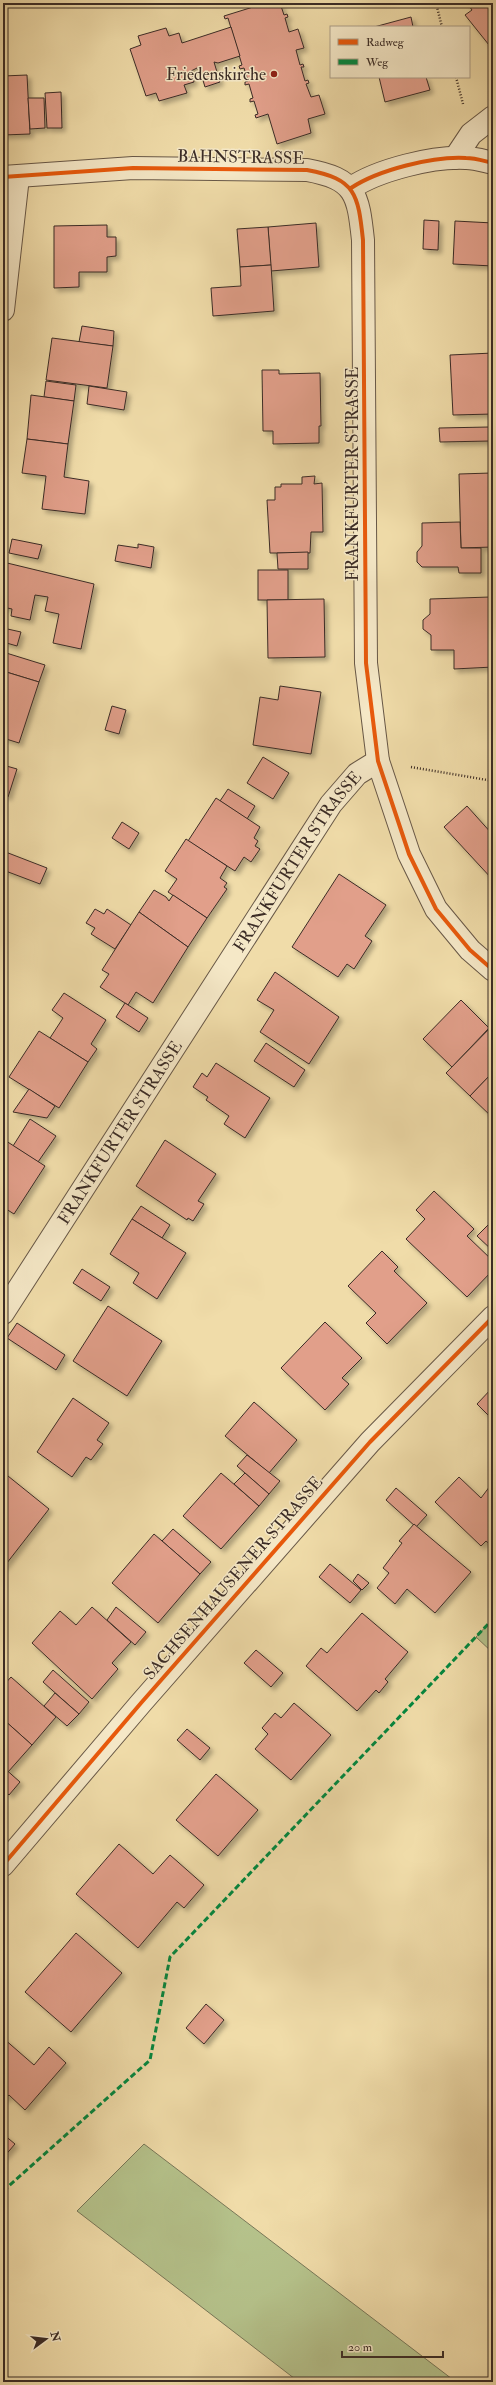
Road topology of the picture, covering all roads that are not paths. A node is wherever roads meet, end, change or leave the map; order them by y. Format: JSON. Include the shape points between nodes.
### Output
{"nodes":[{"id":1,"x":493,"y":117,"type":"edge"},
{"id":2,"x":455,"y":158,"type":"junction"},
{"id":3,"x":493,"y":163,"type":"edge"},
{"id":4,"x":10,"y":177,"type":"edge"},
{"id":5,"x":351,"y":188,"type":"junction"},
{"id":6,"x":3,"y":310,"type":"edge"},
{"id":7,"x":378,"y":761,"type":"junction"},
{"id":8,"x":493,"y":970,"type":"edge"},
{"id":9,"x":3,"y":1313,"type":"edge"},
{"id":10,"x":493,"y":1317,"type":"edge"},
{"id":11,"x":3,"y":1865,"type":"edge"}],
"edges":[{"from":1,"to":2,"type":"street","via":[[471,134]]},
{"from":2,"to":3,"type":"street"},
{"from":2,"to":5,"type":"street","via":[[385,172]]},
{"from":4,"to":5,"type":"street","name":"BAHNSTRASSE","via":[[133,168],[307,170],[332,176]]},
{"from":4,"to":6,"type":"street"},
{"from":5,"to":7,"type":"street","name":"FRANKFURTER STRASSE","via":[[356,198],[363,240],[366,663]]},
{"from":7,"to":8,"type":"street","via":[[409,854],[436,908],[470,950]]},
{"from":7,"to":9,"type":"street","name":"FRANKFURTER STRASSE","via":[[357,774],[331,804]]},
{"from":10,"to":11,"type":"street","name":"SACHSENHAUSENER STRASSE","via":[[370,1442],[140,1703]]}]}
